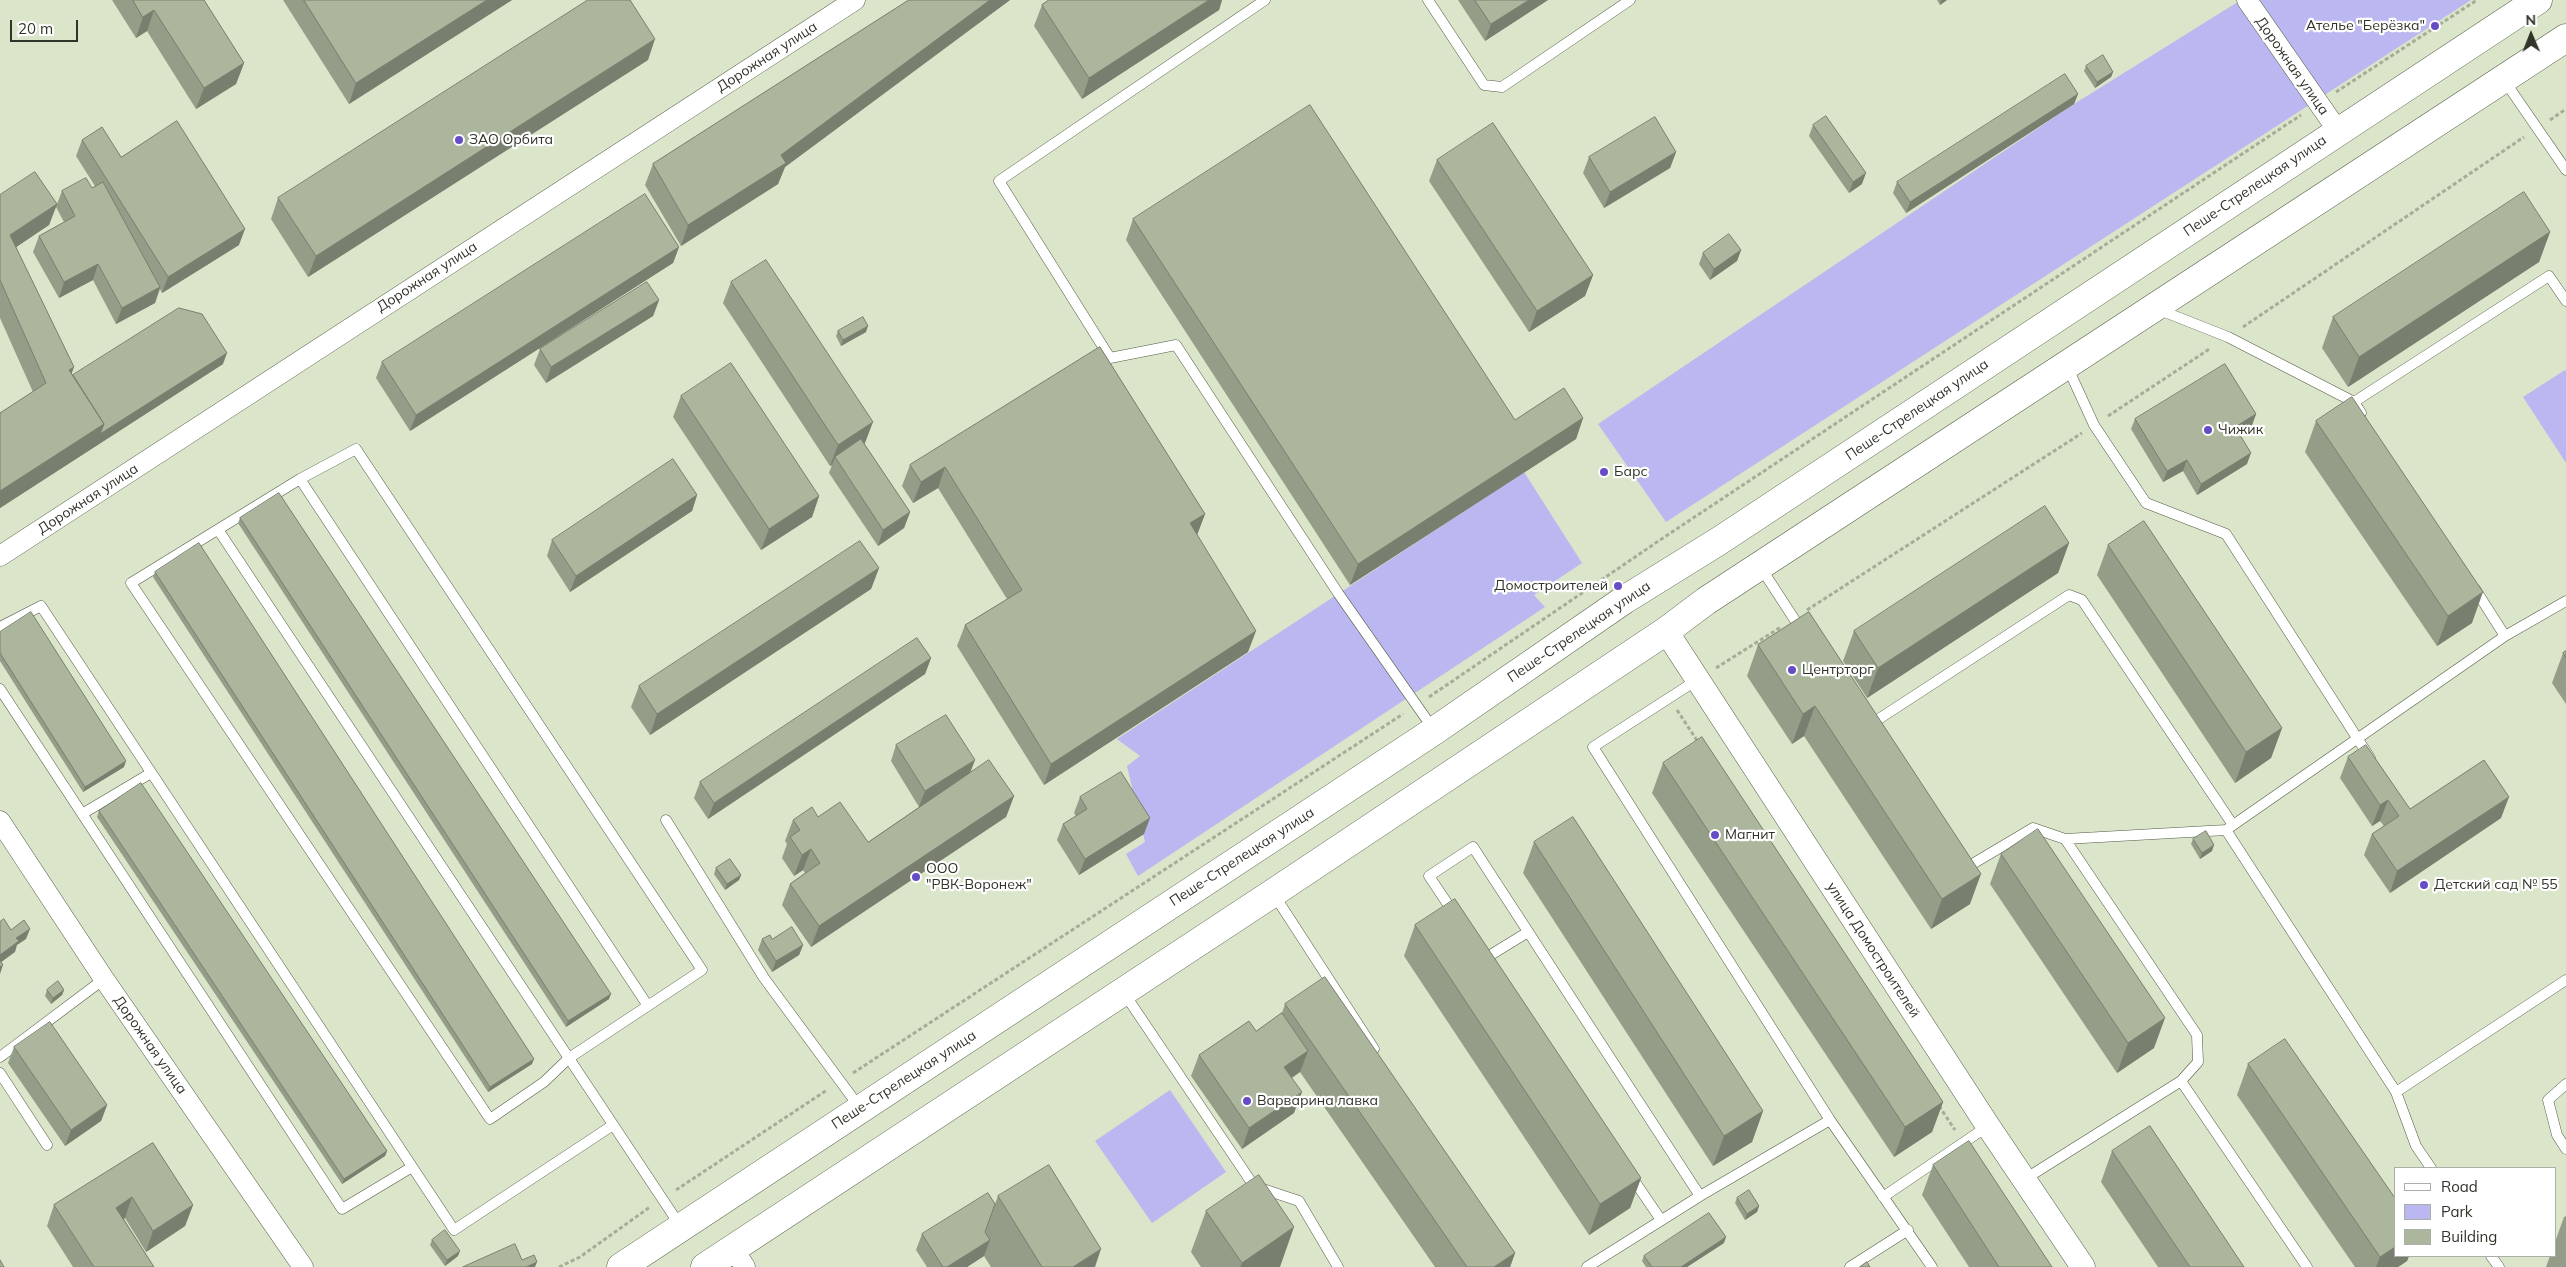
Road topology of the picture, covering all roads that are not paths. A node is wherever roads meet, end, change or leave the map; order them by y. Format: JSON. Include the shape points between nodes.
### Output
{"nodes":[{"id":1,"x":855,"y":0,"type":"edge"},
{"id":2,"x":1265,"y":0,"type":"edge"},
{"id":3,"x":1428,"y":0,"type":"edge"},
{"id":4,"x":1630,"y":0,"type":"edge"},
{"id":5,"x":2246,"y":0,"type":"edge"},
{"id":6,"x":2538,"y":0,"type":"edge"},
{"id":7,"x":2566,"y":38,"type":"edge"},
{"id":8,"x":2504,"y":79,"type":"junction"},
{"id":9,"x":2338,"y":131,"type":"junction"},
{"id":10,"x":2566,"y":170,"type":"edge"},
{"id":11,"x":2566,"y":301,"type":"edge"},
{"id":12,"x":2153,"y":308,"type":"junction"},
{"id":13,"x":2066,"y":365,"type":"junction"},
{"id":14,"x":2354,"y":402,"type":"junction"},
{"id":15,"x":2365,"y":418,"type":"edge"},
{"id":16,"x":300,"y":479,"type":"junction"},
{"id":17,"x":219,"y":531,"type":"junction"},
{"id":18,"x":0,"y":556,"type":"edge"},
{"id":19,"x":1760,"y":567,"type":"junction"},
{"id":20,"x":2468,"y":578,"type":"edge"},
{"id":21,"x":2566,"y":601,"type":"edge"},
{"id":22,"x":0,"y":627,"type":"edge"},
{"id":23,"x":1666,"y":631,"type":"junction"},
{"id":24,"x":2505,"y":636,"type":"junction"},
{"id":25,"x":1809,"y":642,"type":"edge"},
{"id":26,"x":1697,"y":680,"type":"junction"},
{"id":27,"x":0,"y":689,"type":"edge"},
{"id":28,"x":1866,"y":727,"type":"edge"},
{"id":29,"x":1434,"y":731,"type":"junction"},
{"id":30,"x":2357,"y":738,"type":"junction"},
{"id":31,"x":2378,"y":770,"type":"edge"},
{"id":32,"x":151,"y":773,"type":"junction"},
{"id":33,"x":82,"y":814,"type":"junction"},
{"id":34,"x":666,"y":820,"type":"dead end"},
{"id":35,"x":0,"y":821,"type":"edge"},
{"id":36,"x":2229,"y":827,"type":"junction"},
{"id":37,"x":2065,"y":838,"type":"junction"},
{"id":38,"x":1957,"y":862,"type":"edge"},
{"id":39,"x":1273,"y":893,"type":"junction"},
{"id":40,"x":1462,"y":926,"type":"edge"},
{"id":41,"x":1528,"y":932,"type":"junction"},
{"id":42,"x":1484,"y":959,"type":"edge"},
{"id":43,"x":104,"y":979,"type":"junction"},
{"id":44,"x":2566,"y":980,"type":"edge"},
{"id":45,"x":1123,"y":992,"type":"junction"},
{"id":46,"x":648,"y":1006,"type":"junction"},
{"id":47,"x":0,"y":1057,"type":"edge"},
{"id":48,"x":1379,"y":1057,"type":"edge"},
{"id":49,"x":569,"y":1058,"type":"junction"},
{"id":50,"x":0,"y":1074,"type":"edge"},
{"id":51,"x":2181,"y":1081,"type":"junction"},
{"id":52,"x":2566,"y":1084,"type":"edge"},
{"id":53,"x":2396,"y":1092,"type":"junction"},
{"id":54,"x":860,"y":1109,"type":"junction"},
{"id":55,"x":1830,"y":1120,"type":"junction"},
{"id":56,"x":613,"y":1125,"type":"junction"},
{"id":57,"x":1988,"y":1126,"type":"junction"},
{"id":58,"x":47,"y":1145,"type":"dead end"},
{"id":59,"x":2566,"y":1149,"type":"edge"},
{"id":60,"x":1622,"y":1163,"type":"edge"},
{"id":61,"x":412,"y":1167,"type":"junction"},
{"id":62,"x":2430,"y":1167,"type":"edge"},
{"id":63,"x":2025,"y":1179,"type":"junction"},
{"id":64,"x":1700,"y":1196,"type":"junction"},
{"id":65,"x":1883,"y":1198,"type":"junction"},
{"id":66,"x":1661,"y":1220,"type":"junction"},
{"id":67,"x":682,"y":1227,"type":"junction"},
{"id":68,"x":1908,"y":1230,"type":"junction"},
{"id":69,"x":739,"y":1257,"type":"edge"},
{"id":70,"x":303,"y":1267,"type":"edge"},
{"id":71,"x":621,"y":1267,"type":"edge"},
{"id":72,"x":704,"y":1267,"type":"edge"},
{"id":73,"x":1338,"y":1267,"type":"edge"},
{"id":74,"x":1587,"y":1267,"type":"edge"},
{"id":75,"x":1850,"y":1267,"type":"edge"},
{"id":76,"x":1932,"y":1267,"type":"edge"},
{"id":77,"x":2084,"y":1267,"type":"edge"},
{"id":78,"x":2307,"y":1267,"type":"edge"}],
"edges":[{"from":1,"to":18,"type":"street","name":"Дорожная улица"},
{"from":2,"to":29,"type":"lane","via":[[999,181],[1110,358],[1176,345],[1338,593]]},
{"from":3,"to":4,"type":"lane","via":[[1484,85],[1502,87]]},
{"from":5,"to":9,"type":"street","name":"Дорожная улица"},
{"from":6,"to":9,"type":"main road","name":"Пеше-Стрелецкая улица"},
{"from":7,"to":8,"type":"main road"},
{"from":8,"to":10,"type":"lane"},
{"from":8,"to":12,"type":"main road"},
{"from":9,"to":29,"type":"main road","name":"Пеше-Стрелецкая улица","via":[[1719,541],[1624,600]]},
{"from":11,"to":14,"type":"lane","via":[[2549,276]]},
{"from":12,"to":13,"type":"main road"},
{"from":12,"to":14,"type":"lane","via":[[2228,337]]},
{"from":13,"to":19,"type":"main road"},
{"from":13,"to":30,"type":"lane","via":[[2094,425],[2146,503],[2226,534]]},
{"from":14,"to":15,"type":"lane"},
{"from":16,"to":17,"type":"lane"},
{"from":16,"to":46,"type":"lane"},
{"from":16,"to":46,"type":"lane","via":[[356,449],[702,970]]},
{"from":17,"to":49,"type":"lane"},
{"from":17,"to":49,"type":"lane","via":[[131,583],[490,1118],[544,1082]]},
{"from":19,"to":23,"type":"main road"},
{"from":19,"to":25,"type":"lane"},
{"from":20,"to":24,"type":"lane"},
{"from":21,"to":24,"type":"lane"},
{"from":22,"to":32,"type":"lane","via":[[41,606]]},
{"from":23,"to":26,"type":"street","name":"улица Домостроителей"},
{"from":23,"to":39,"type":"main road"},
{"from":24,"to":30,"type":"lane"},
{"from":26,"to":55,"type":"lane","via":[[1593,747]]},
{"from":26,"to":57,"type":"street","name":"улица Домостроителей"},
{"from":27,"to":33,"type":"lane"},
{"from":28,"to":36,"type":"lane","via":[[2068,595],[2082,600]]},
{"from":29,"to":54,"type":"main road","name":"Пеше-Стрелецкая улица"},
{"from":30,"to":31,"type":"lane"},
{"from":30,"to":36,"type":"lane"},
{"from":32,"to":33,"type":"lane"},
{"from":32,"to":61,"type":"lane"},
{"from":33,"to":61,"type":"lane","via":[[342,1210]]},
{"from":34,"to":54,"type":"lane","via":[[764,978]]},
{"from":35,"to":43,"type":"street","name":"Дорожная улица"},
{"from":36,"to":37,"type":"lane"},
{"from":36,"to":53,"type":"lane"},
{"from":37,"to":38,"type":"lane","via":[[2033,828],[1962,870]]},
{"from":37,"to":51,"type":"lane","via":[[2197,1035],[2198,1062]]},
{"from":39,"to":45,"type":"main road"},
{"from":39,"to":48,"type":"lane"},
{"from":40,"to":41,"type":"lane","via":[[1429,876],[1473,847]]},
{"from":41,"to":42,"type":"lane"},
{"from":41,"to":64,"type":"lane"},
{"from":43,"to":47,"type":"lane"},
{"from":43,"to":70,"type":"street","name":"Дорожная улица"},
{"from":44,"to":53,"type":"lane"},
{"from":45,"to":69,"type":"main road"},
{"from":45,"to":73,"type":"lane","via":[[1254,1186],[1299,1201]]},
{"from":46,"to":49,"type":"lane"},
{"from":49,"to":56,"type":"lane"},
{"from":50,"to":58,"type":"lane"},
{"from":51,"to":63,"type":"lane"},
{"from":51,"to":78,"type":"lane"},
{"from":52,"to":59,"type":"lane","via":[[2548,1100],[2557,1135]]},
{"from":53,"to":62,"type":"lane","via":[[2416,1146]]},
{"from":54,"to":67,"type":"main road","name":"Пеше-Стрелецкая улица"},
{"from":55,"to":64,"type":"lane"},
{"from":55,"to":65,"type":"lane"},
{"from":56,"to":61,"type":"lane","via":[[454,1230]]},
{"from":56,"to":67,"type":"lane"},
{"from":57,"to":63,"type":"street","name":"улица Домостроителей"},
{"from":57,"to":65,"type":"lane"},
{"from":60,"to":66,"type":"lane"},
{"from":63,"to":77,"type":"street","name":"улица Домостроителей"},
{"from":64,"to":66,"type":"lane"},
{"from":65,"to":68,"type":"lane"},
{"from":66,"to":74,"type":"lane"},
{"from":67,"to":71,"type":"main road","name":"Пеше-Стрелецкая улица"},
{"from":68,"to":75,"type":"lane"},
{"from":68,"to":76,"type":"lane"},
{"from":69,"to":72,"type":"main road"}]}
